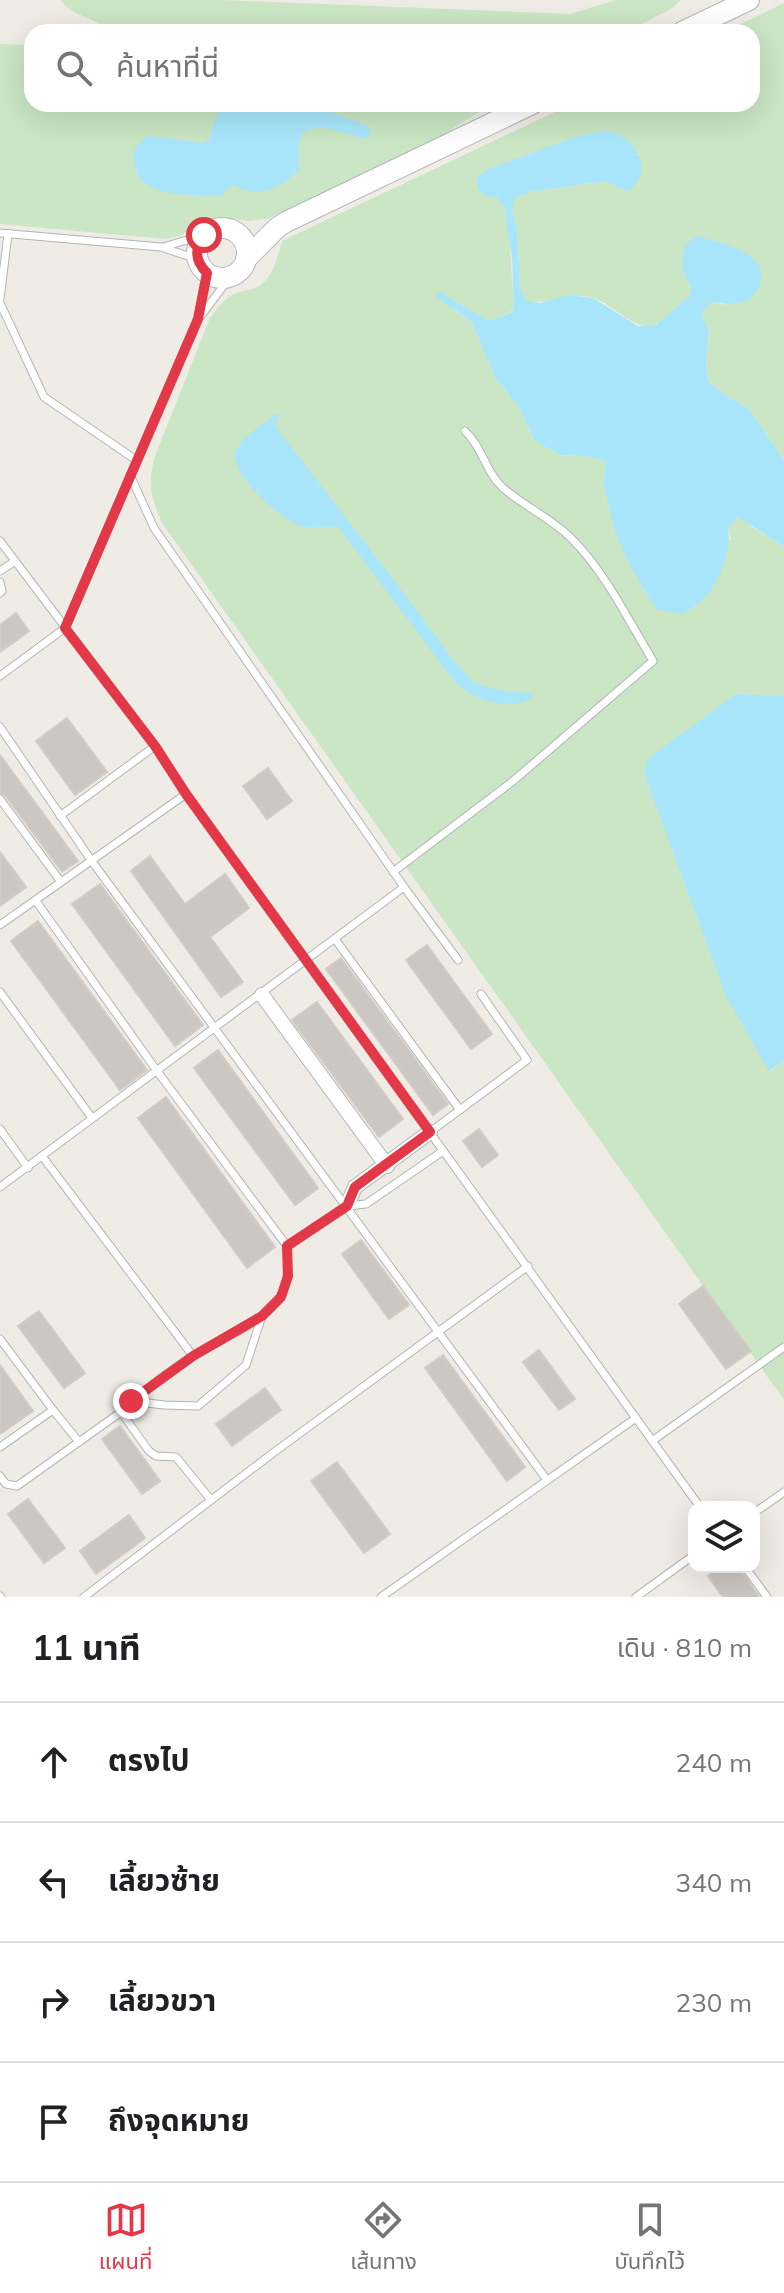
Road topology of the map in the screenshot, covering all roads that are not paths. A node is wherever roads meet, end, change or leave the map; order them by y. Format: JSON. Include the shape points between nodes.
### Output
{"nodes":[{"id":1,"x":749,"y":0,"type":"edge"},
{"id":2,"x":699,"y":24,"type":"edge"},
{"id":3,"x":515,"y":112,"type":"edge"},
{"id":4,"x":278,"y":227,"type":"junction"},
{"id":5,"x":236,"y":232,"type":"junction"},
{"id":6,"x":4,"y":234,"type":"edge"},
{"id":7,"x":204,"y":235,"type":"junction"},
{"id":8,"x":161,"y":247,"type":"junction"},
{"id":9,"x":246,"y":259,"type":"junction"},
{"id":10,"x":202,"y":266,"type":"junction"},
{"id":11,"x":231,"y":276,"type":"junction"},
{"id":12,"x":0,"y":301,"type":"edge"},
{"id":13,"x":198,"y":319,"type":"junction"},
{"id":14,"x":465,"y":431,"type":"dead end"},
{"id":15,"x":136,"y":460,"type":"junction"},
{"id":16,"x":130,"y":475,"type":"junction"},
{"id":17,"x":0,"y":541,"type":"edge"},
{"id":18,"x":15,"y":561,"type":"junction"},
{"id":19,"x":0,"y":571,"type":"edge"},
{"id":20,"x":0,"y":582,"type":"edge"},
{"id":21,"x":0,"y":593,"type":"edge"},
{"id":22,"x":65,"y":628,"type":"junction"},
{"id":23,"x":0,"y":676,"type":"edge"},
{"id":24,"x":0,"y":727,"type":"edge"},
{"id":25,"x":155,"y":746,"type":"junction"},
{"id":26,"x":186,"y":794,"type":"junction"},
{"id":27,"x":0,"y":799,"type":"edge"},
{"id":28,"x":60,"y":816,"type":"junction"},
{"id":29,"x":91,"y":860,"type":"junction"},
{"id":30,"x":393,"y":872,"type":"junction"},
{"id":31,"x":61,"y":882,"type":"junction"},
{"id":32,"x":404,"y":887,"type":"junction"},
{"id":33,"x":36,"y":901,"type":"junction"},
{"id":34,"x":0,"y":925,"type":"edge"},
{"id":35,"x":335,"y":939,"type":"junction"},
{"id":36,"x":458,"y":960,"type":"dead end"},
{"id":37,"x":307,"y":961,"type":"junction"},
{"id":38,"x":0,"y":992,"type":"edge"},
{"id":39,"x":481,"y":994,"type":"dead end"},
{"id":40,"x":262,"y":995,"type":"junction"},
{"id":41,"x":215,"y":1029,"type":"junction"},
{"id":42,"x":157,"y":1071,"type":"junction"},
{"id":43,"x":460,"y":1110,"type":"junction"},
{"id":44,"x":92,"y":1118,"type":"junction"},
{"id":45,"x":0,"y":1129,"type":"edge"},
{"id":46,"x":430,"y":1132,"type":"junction"},
{"id":47,"x":443,"y":1151,"type":"junction"},
{"id":48,"x":42,"y":1156,"type":"junction"},
{"id":49,"x":387,"y":1166,"type":"junction"},
{"id":50,"x":28,"y":1168,"type":"junction"},
{"id":51,"x":0,"y":1187,"type":"edge"},
{"id":52,"x":347,"y":1206,"type":"junction"},
{"id":53,"x":287,"y":1246,"type":"junction"},
{"id":54,"x":528,"y":1266,"type":"junction"},
{"id":55,"x":262,"y":1316,"type":"junction"},
{"id":56,"x":438,"y":1331,"type":"junction"},
{"id":57,"x":0,"y":1339,"type":"edge"},
{"id":58,"x":784,"y":1347,"type":"edge"},
{"id":59,"x":193,"y":1356,"type":"junction"},
{"id":60,"x":131,"y":1401,"type":"junction"},
{"id":61,"x":53,"y":1410,"type":"junction"},
{"id":62,"x":121,"y":1412,"type":"junction"},
{"id":63,"x":636,"y":1418,"type":"junction"},
{"id":64,"x":652,"y":1441,"type":"junction"},
{"id":65,"x":79,"y":1442,"type":"junction"},
{"id":66,"x":0,"y":1447,"type":"edge"},
{"id":67,"x":0,"y":1476,"type":"edge"},
{"id":68,"x":547,"y":1480,"type":"junction"},
{"id":69,"x":784,"y":1492,"type":"edge"},
{"id":70,"x":211,"y":1500,"type":"junction"},
{"id":71,"x":696,"y":1501,"type":"edge"},
{"id":72,"x":760,"y":1509,"type":"edge"},
{"id":73,"x":688,"y":1559,"type":"edge"},
{"id":74,"x":749,"y":1573,"type":"edge"},
{"id":75,"x":84,"y":1597,"type":"edge"},
{"id":76,"x":381,"y":1597,"type":"edge"},
{"id":77,"x":636,"y":1597,"type":"edge"},
{"id":78,"x":767,"y":1597,"type":"edge"}],
"edges":[{"from":1,"to":2,"type":"street"},
{"from":3,"to":4,"type":"street"},
{"from":4,"to":5,"type":"street"},
{"from":4,"to":9,"type":"street"},
{"from":5,"to":7,"type":"street","via":[[220,227]]},
{"from":5,"to":9,"type":"street","via":[[245,244]]},
{"from":6,"to":8,"type":"lane"},
{"from":6,"to":12,"type":"lane"},
{"from":7,"to":8,"type":"lane"},
{"from":7,"to":10,"type":"street","via":[[197,250]]},
{"from":8,"to":10,"type":"lane"},
{"from":9,"to":11,"type":"street"},
{"from":10,"to":11,"type":"street","via":[[215,277]]},
{"from":10,"to":13,"type":"lane"},
{"from":11,"to":13,"type":"lane"},
{"from":12,"to":15,"type":"lane","via":[[44,397]]},
{"from":13,"to":15,"type":"lane"},
{"from":14,"to":30,"type":"lane","via":[[503,488],[571,537],[596,566],[653,661],[513,781]]},
{"from":15,"to":16,"type":"lane"},
{"from":16,"to":22,"type":"lane"},
{"from":16,"to":30,"type":"lane","via":[[154,528]]},
{"from":17,"to":18,"type":"lane"},
{"from":18,"to":19,"type":"lane"},
{"from":18,"to":22,"type":"lane"},
{"from":20,"to":21,"type":"lane"},
{"from":22,"to":23,"type":"lane"},
{"from":22,"to":25,"type":"lane"},
{"from":24,"to":28,"type":"lane"},
{"from":25,"to":26,"type":"lane"},
{"from":25,"to":28,"type":"lane"},
{"from":26,"to":29,"type":"lane"},
{"from":26,"to":37,"type":"lane"},
{"from":27,"to":31,"type":"lane"},
{"from":28,"to":29,"type":"lane"},
{"from":29,"to":31,"type":"lane"},
{"from":29,"to":41,"type":"lane"},
{"from":30,"to":32,"type":"lane"},
{"from":31,"to":33,"type":"lane"},
{"from":32,"to":35,"type":"lane"},
{"from":32,"to":36,"type":"lane"},
{"from":33,"to":34,"type":"lane"},
{"from":33,"to":42,"type":"lane"},
{"from":35,"to":37,"type":"lane"},
{"from":35,"to":43,"type":"lane"},
{"from":37,"to":40,"type":"lane"},
{"from":37,"to":46,"type":"lane"},
{"from":38,"to":44,"type":"lane"},
{"from":39,"to":43,"type":"lane","via":[[527,1060]]},
{"from":40,"to":41,"type":"lane"},
{"from":40,"to":49,"type":"street"},
{"from":41,"to":42,"type":"lane"},
{"from":41,"to":52,"type":"lane"},
{"from":42,"to":44,"type":"lane"},
{"from":42,"to":53,"type":"lane"},
{"from":43,"to":46,"type":"lane"},
{"from":44,"to":48,"type":"lane"},
{"from":45,"to":50,"type":"lane"},
{"from":46,"to":47,"type":"lane"},
{"from":46,"to":49,"type":"street"},
{"from":47,"to":52,"type":"lane","via":[[366,1204]]},
{"from":47,"to":54,"type":"lane"},
{"from":48,"to":50,"type":"lane"},
{"from":48,"to":59,"type":"lane"},
{"from":49,"to":52,"type":"street","via":[[355,1187]]},
{"from":50,"to":51,"type":"lane"},
{"from":52,"to":53,"type":"lane"},
{"from":52,"to":56,"type":"lane"},
{"from":53,"to":55,"type":"lane","via":[[288,1276],[281,1297]]},
{"from":54,"to":56,"type":"lane"},
{"from":54,"to":63,"type":"lane"},
{"from":55,"to":59,"type":"lane"},
{"from":55,"to":60,"type":"lane","via":[[246,1365],[198,1406]]},
{"from":56,"to":68,"type":"lane"},
{"from":56,"to":70,"type":"lane"},
{"from":57,"to":61,"type":"lane"},
{"from":58,"to":64,"type":"lane"},
{"from":59,"to":60,"type":"lane"},
{"from":60,"to":62,"type":"lane"},
{"from":61,"to":65,"type":"lane"},
{"from":61,"to":66,"type":"lane"},
{"from":62,"to":65,"type":"lane"},
{"from":62,"to":70,"type":"lane","via":[[149,1451],[176,1457]]},
{"from":63,"to":64,"type":"lane"},
{"from":63,"to":68,"type":"lane"},
{"from":64,"to":71,"type":"lane"},
{"from":65,"to":67,"type":"lane","via":[[17,1486]]},
{"from":68,"to":76,"type":"lane"},
{"from":69,"to":72,"type":"lane"},
{"from":70,"to":75,"type":"lane"},
{"from":73,"to":77,"type":"lane"},
{"from":74,"to":78,"type":"lane"}]}
